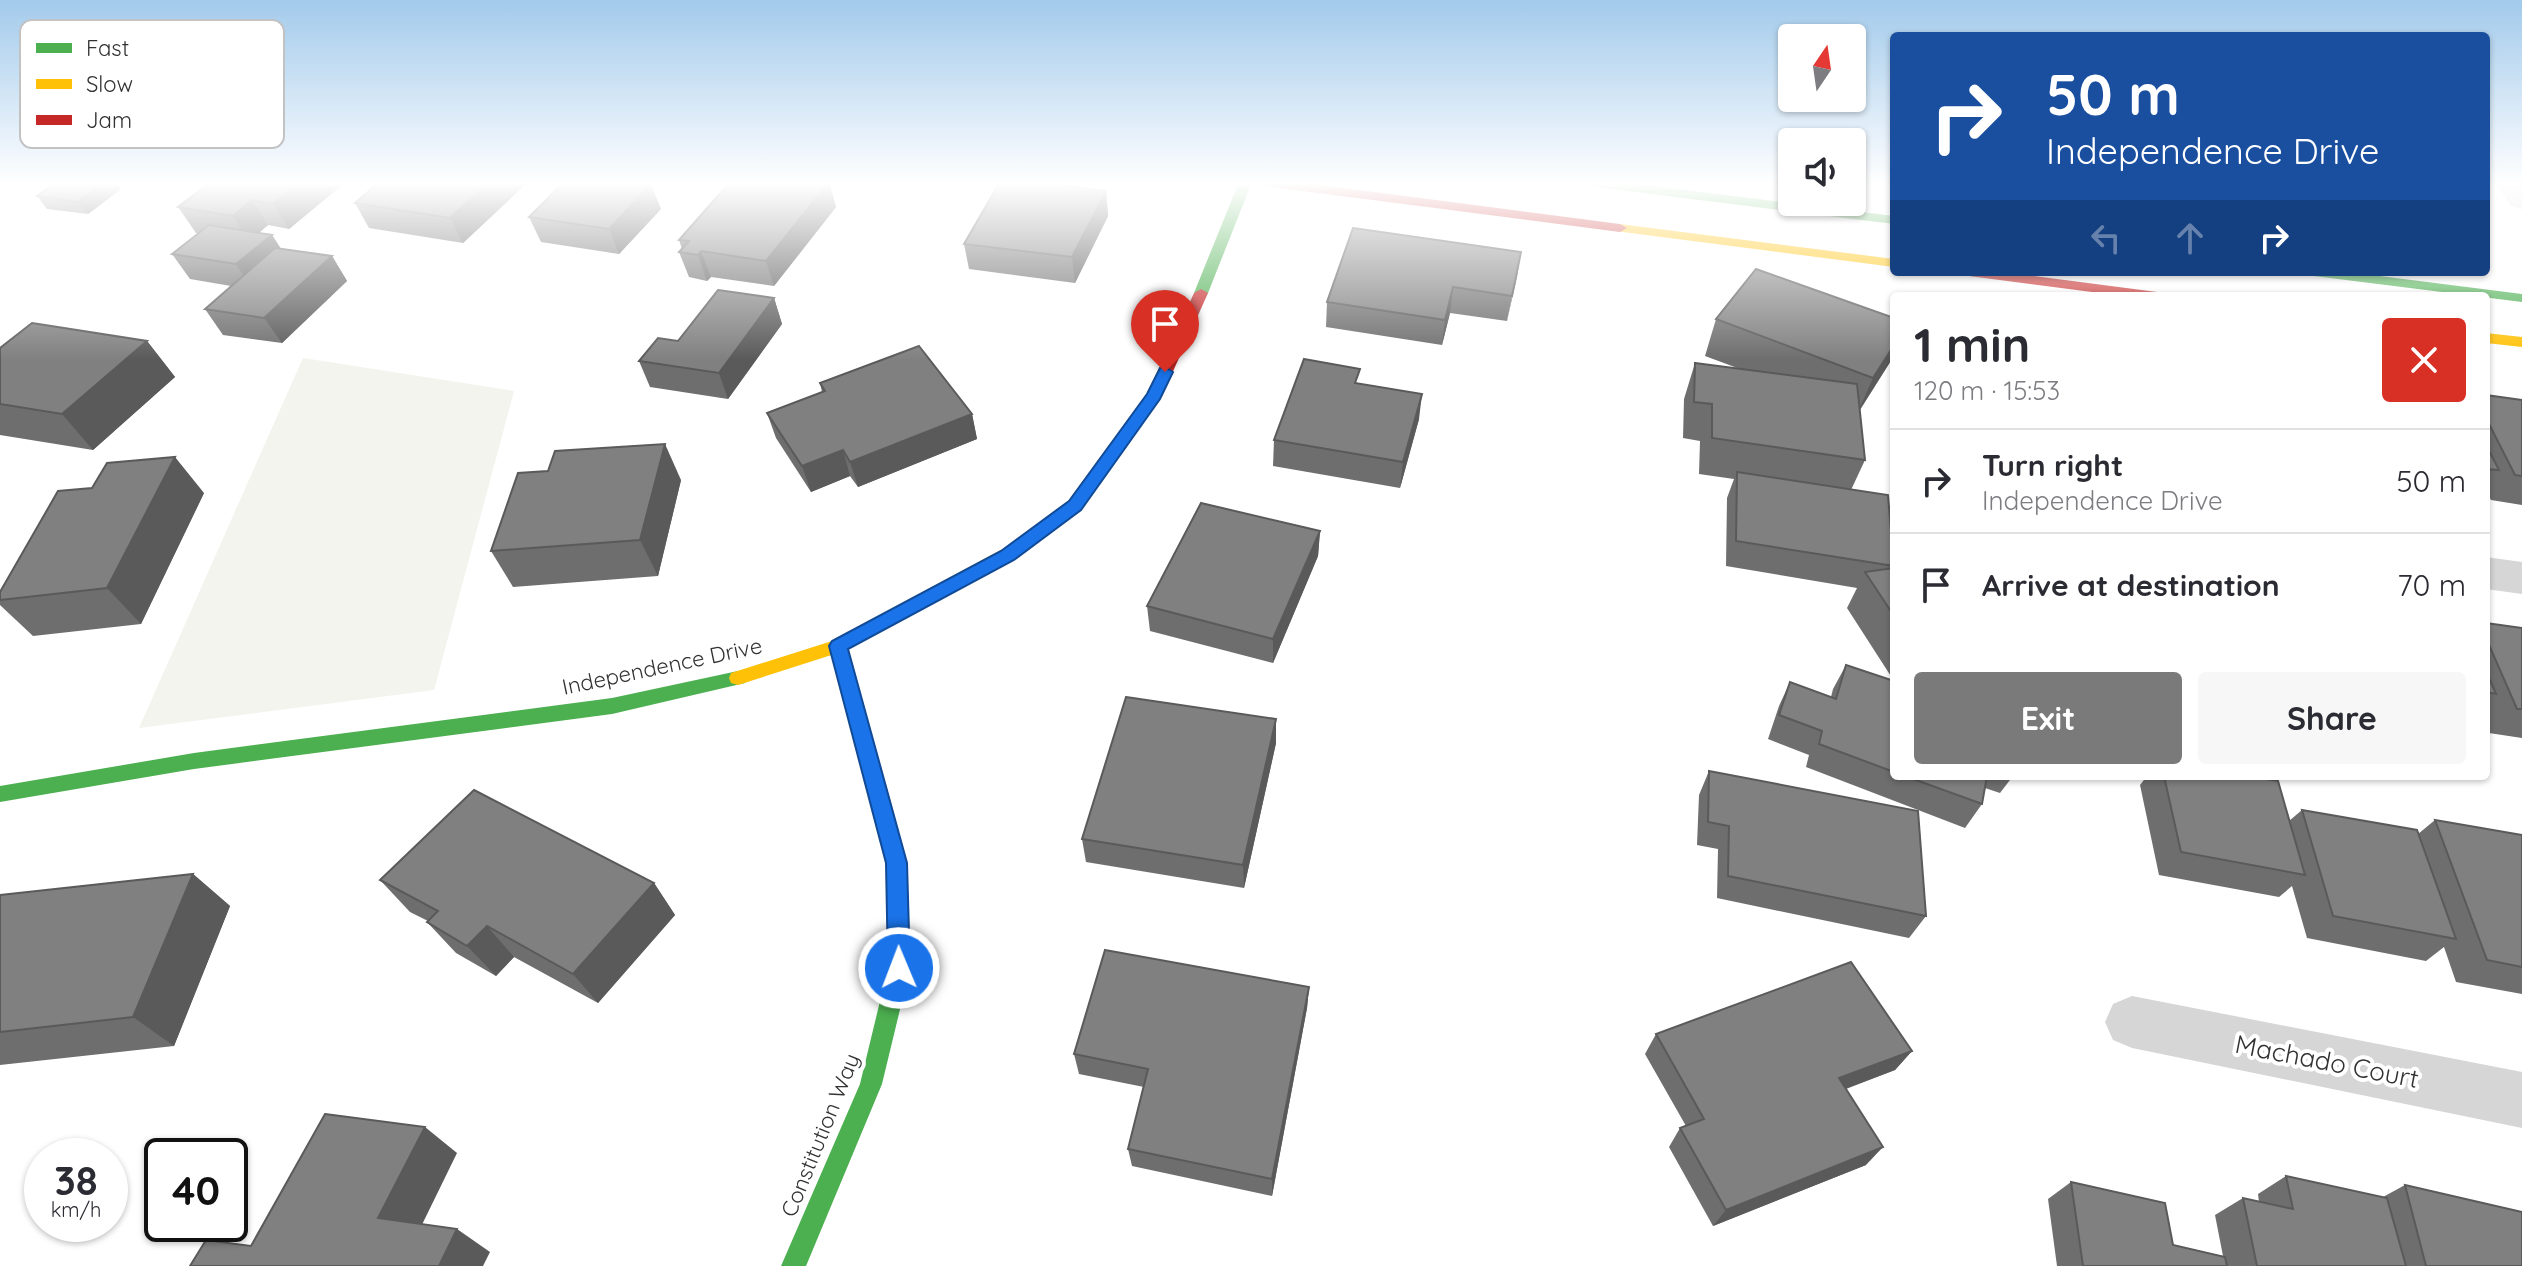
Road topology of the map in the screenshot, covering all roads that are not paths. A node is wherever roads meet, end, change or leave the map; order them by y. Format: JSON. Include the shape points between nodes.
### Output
{"nodes":[{"id":1,"x":1222,"y":241,"type":"edge"},
{"id":2,"x":1724,"y":241,"type":"edge"},
{"id":3,"x":1890,"y":262,"type":"edge"},
{"id":4,"x":2000,"y":276,"type":"edge"},
{"id":5,"x":2346,"y":276,"type":"edge"},
{"id":6,"x":2126,"y":292,"type":"edge"},
{"id":7,"x":2474,"y":292,"type":"edge"},
{"id":8,"x":2490,"y":294,"type":"edge"},
{"id":9,"x":2522,"y":298,"type":"edge"},
{"id":10,"x":2490,"y":338,"type":"edge"},
{"id":11,"x":2522,"y":342,"type":"edge"},
{"id":12,"x":2490,"y":574,"type":"edge"},
{"id":13,"x":2522,"y":578,"type":"edge"},
{"id":14,"x":838,"y":646,"type":"junction"},
{"id":15,"x":0,"y":794,"type":"edge"},
{"id":16,"x":2132,"y":1022,"type":"dead end"},
{"id":17,"x":2522,"y":1100,"type":"edge"},
{"id":18,"x":793,"y":1266,"type":"edge"}],
"edges":[{"from":1,"to":14,"type":"street","name":"Independence Drive","via":[[1154,396],[1075,505],[1008,556]]},
{"from":2,"to":3,"type":"street"},
{"from":4,"to":6,"type":"street"},
{"from":5,"to":7,"type":"street"},
{"from":8,"to":9,"type":"street"},
{"from":10,"to":11,"type":"street"},
{"from":12,"to":13,"type":"street"},
{"from":14,"to":15,"type":"street","name":"Independence Drive","via":[[733,680],[612,706],[194,761]]},
{"from":14,"to":18,"type":"street","name":"Constitution Way","via":[[897,863],[899,968],[871,1084]]},
{"from":16,"to":17,"type":"street","name":"Machado Court"}]}
